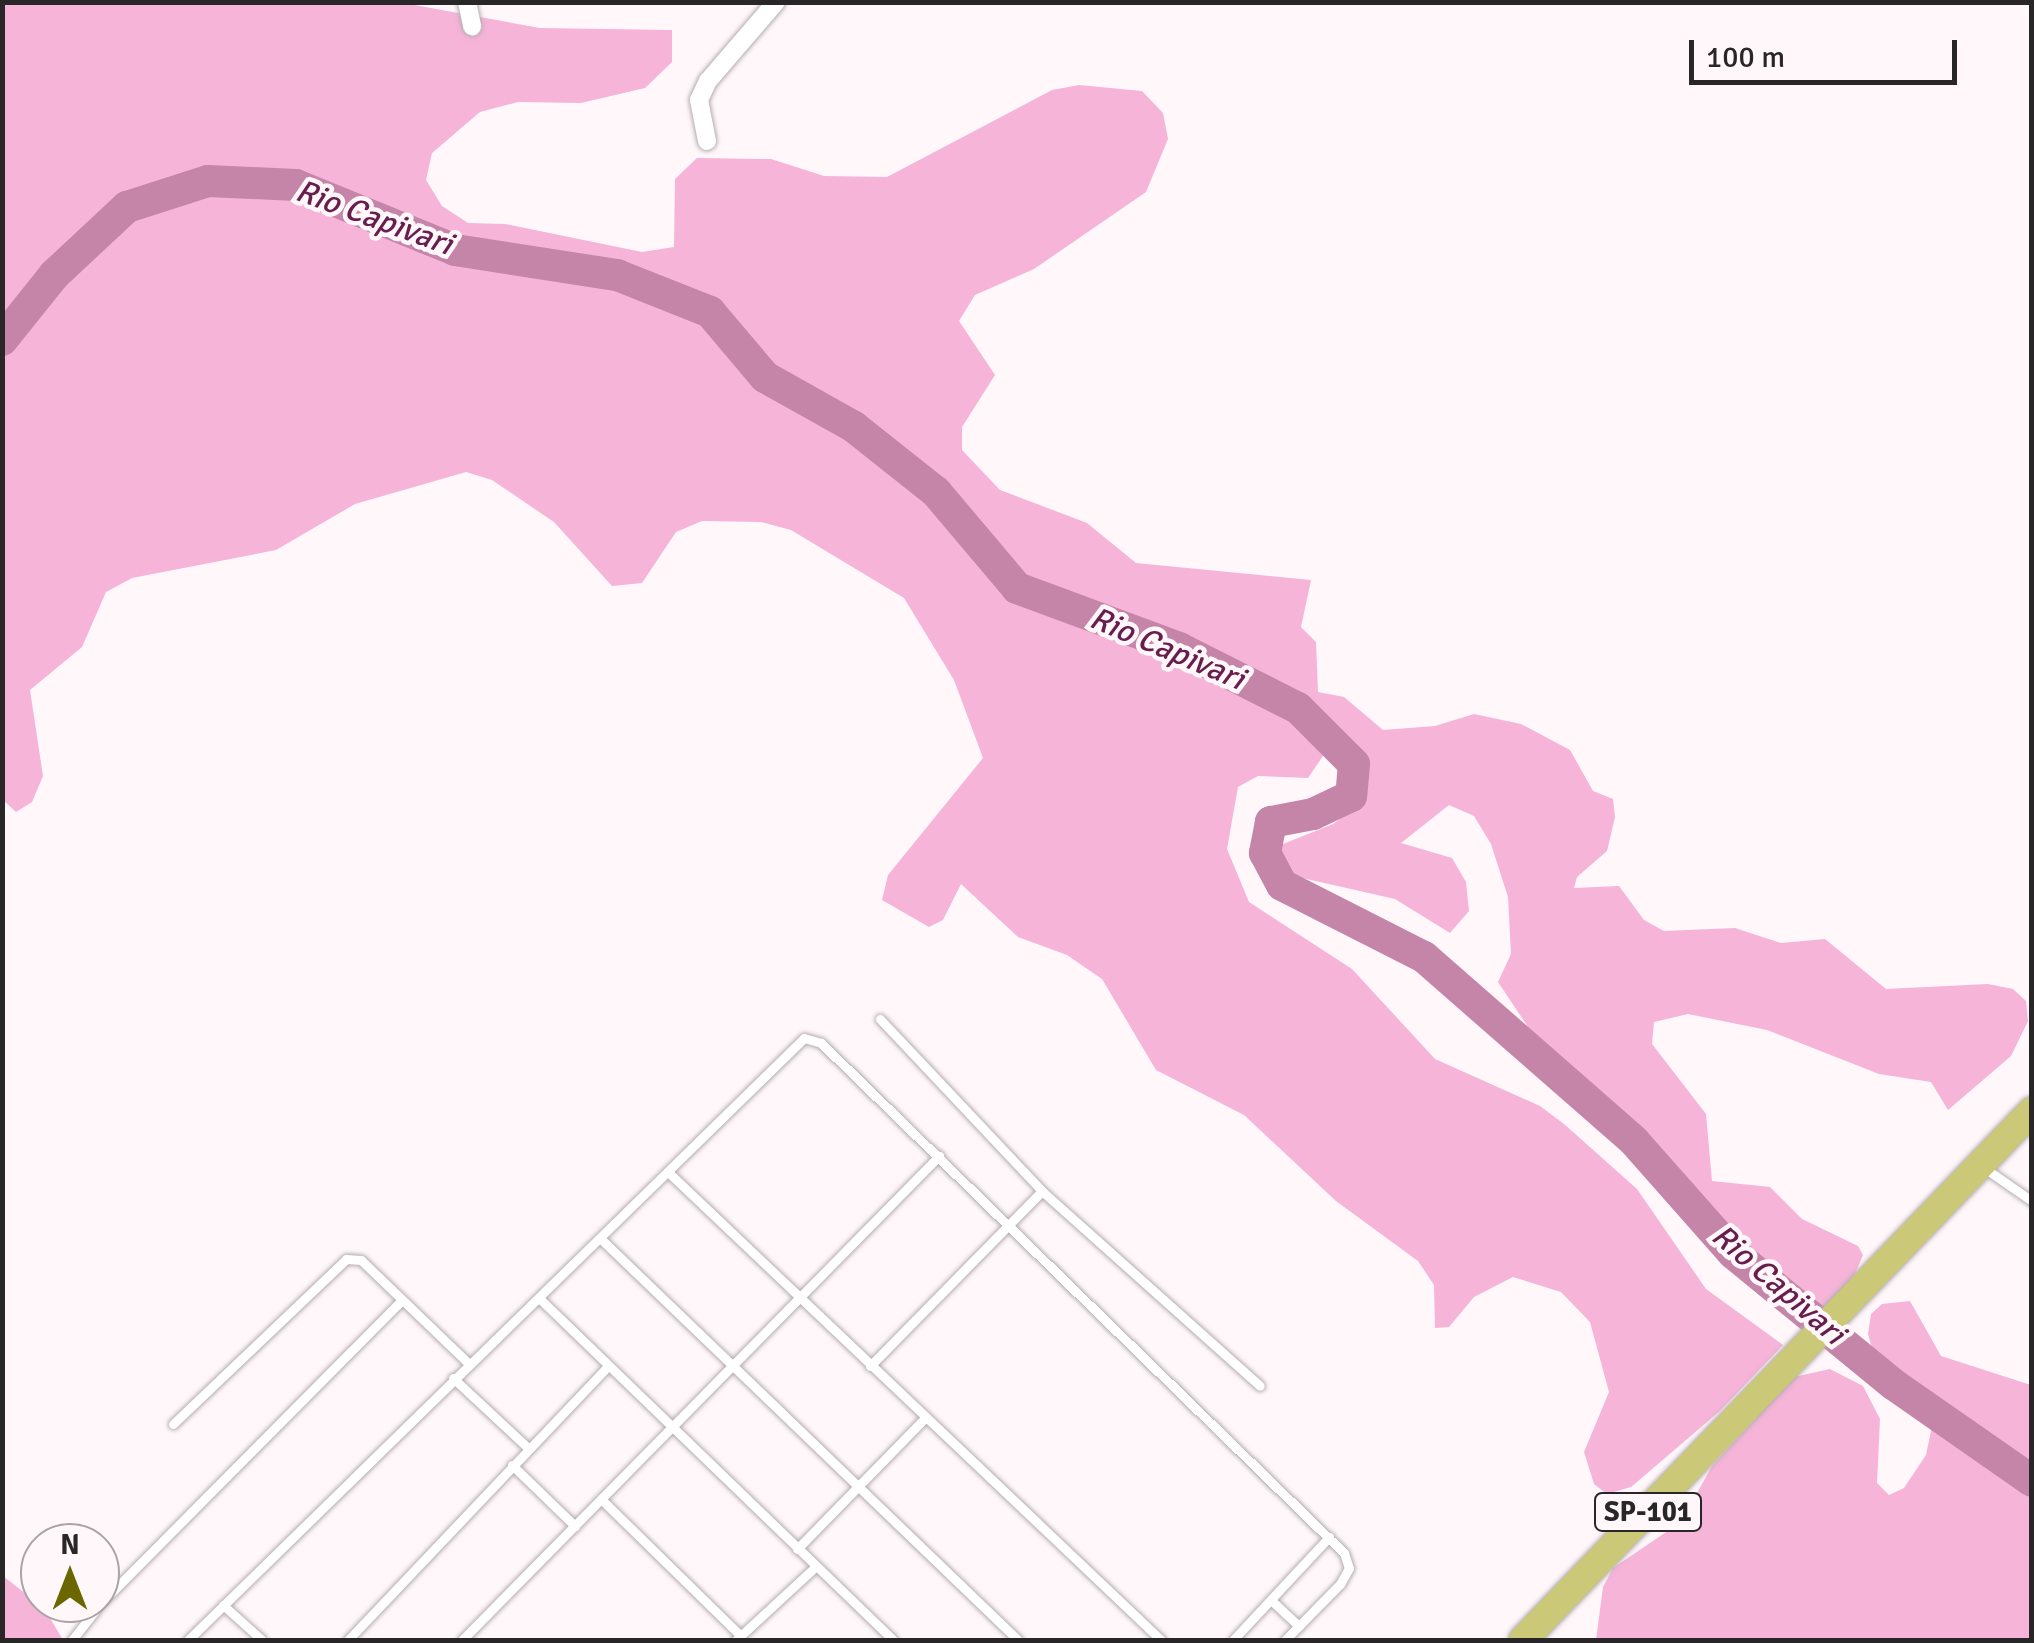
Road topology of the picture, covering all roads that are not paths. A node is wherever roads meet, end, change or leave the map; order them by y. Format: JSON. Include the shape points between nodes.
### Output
{"nodes":[{"id":1,"x":468,"y":2,"type":"edge"},
{"id":2,"x":776,"y":2,"type":"edge"},
{"id":3,"x":472,"y":26,"type":"dead end"},
{"id":4,"x":707,"y":140,"type":"dead end"},
{"id":5,"x":880,"y":1019,"type":"dead end"},
{"id":6,"x":2032,"y":1111,"type":"edge"},
{"id":7,"x":939,"y":1156,"type":"junction"},
{"id":8,"x":1981,"y":1165,"type":"junction"},
{"id":9,"x":668,"y":1172,"type":"junction"},
{"id":10,"x":1042,"y":1191,"type":"junction"},
{"id":11,"x":2032,"y":1201,"type":"edge"},
{"id":12,"x":1010,"y":1225,"type":"junction"},
{"id":13,"x":602,"y":1240,"type":"junction"},
{"id":14,"x":539,"y":1298,"type":"junction"},
{"id":15,"x":798,"y":1298,"type":"junction"},
{"id":16,"x":402,"y":1300,"type":"junction"},
{"id":17,"x":468,"y":1363,"type":"junction"},
{"id":18,"x":734,"y":1364,"type":"junction"},
{"id":19,"x":608,"y":1366,"type":"junction"},
{"id":20,"x":870,"y":1366,"type":"junction"},
{"id":21,"x":453,"y":1378,"type":"junction"},
{"id":22,"x":1260,"y":1386,"type":"dead end"},
{"id":23,"x":925,"y":1418,"type":"junction"},
{"id":24,"x":173,"y":1424,"type":"dead end"},
{"id":25,"x":670,"y":1428,"type":"junction"},
{"id":26,"x":528,"y":1448,"type":"junction"},
{"id":27,"x":512,"y":1465,"type":"junction"},
{"id":28,"x":857,"y":1486,"type":"junction"},
{"id":29,"x":601,"y":1498,"type":"junction"},
{"id":30,"x":574,"y":1526,"type":"junction"},
{"id":31,"x":1329,"y":1537,"type":"junction"},
{"id":32,"x":797,"y":1549,"type":"junction"},
{"id":33,"x":816,"y":1567,"type":"junction"},
{"id":34,"x":1271,"y":1600,"type":"junction"},
{"id":35,"x":223,"y":1604,"type":"junction"},
{"id":36,"x":1298,"y":1626,"type":"junction"},
{"id":37,"x":739,"y":1638,"type":"edge"},
{"id":38,"x":72,"y":1640,"type":"edge"},
{"id":39,"x":188,"y":1640,"type":"edge"},
{"id":40,"x":262,"y":1640,"type":"edge"},
{"id":41,"x":348,"y":1640,"type":"edge"},
{"id":42,"x":462,"y":1640,"type":"edge"},
{"id":43,"x":892,"y":1640,"type":"edge"},
{"id":44,"x":1018,"y":1640,"type":"edge"},
{"id":45,"x":1161,"y":1640,"type":"edge"},
{"id":46,"x":1233,"y":1640,"type":"edge"},
{"id":47,"x":1285,"y":1640,"type":"edge"},
{"id":48,"x":1523,"y":1640,"type":"edge"}],
"edges":[{"from":1,"to":3,"type":"street"},
{"from":2,"to":4,"type":"street","via":[[708,80],[699,100]]},
{"from":5,"to":10,"type":"lane"},
{"from":6,"to":8,"type":"main road","number":"SP-101"},
{"from":7,"to":9,"type":"lane","via":[[821,1042],[804,1038]]},
{"from":7,"to":12,"type":"lane"},
{"from":7,"to":15,"type":"lane"},
{"from":8,"to":11,"type":"lane"},
{"from":8,"to":48,"type":"main road","number":"SP-101"},
{"from":9,"to":13,"type":"lane"},
{"from":9,"to":15,"type":"lane"},
{"from":10,"to":12,"type":"lane"},
{"from":10,"to":22,"type":"lane"},
{"from":12,"to":20,"type":"lane"},
{"from":12,"to":31,"type":"lane"},
{"from":13,"to":14,"type":"lane"},
{"from":13,"to":18,"type":"lane"},
{"from":14,"to":17,"type":"lane"},
{"from":14,"to":19,"type":"lane"},
{"from":15,"to":18,"type":"lane"},
{"from":15,"to":20,"type":"lane"},
{"from":16,"to":17,"type":"lane"},
{"from":16,"to":24,"type":"lane","via":[[362,1260],[346,1259]]},
{"from":16,"to":38,"type":"lane","via":[[101,1602]]},
{"from":17,"to":21,"type":"lane"},
{"from":18,"to":25,"type":"lane"},
{"from":18,"to":28,"type":"lane"},
{"from":19,"to":25,"type":"lane"},
{"from":19,"to":26,"type":"lane"},
{"from":20,"to":23,"type":"lane"},
{"from":21,"to":26,"type":"lane"},
{"from":21,"to":35,"type":"lane"},
{"from":23,"to":28,"type":"lane"},
{"from":23,"to":45,"type":"lane"},
{"from":25,"to":29,"type":"lane"},
{"from":25,"to":32,"type":"lane"},
{"from":26,"to":27,"type":"lane"},
{"from":27,"to":30,"type":"lane"},
{"from":27,"to":41,"type":"lane"},
{"from":28,"to":32,"type":"lane"},
{"from":28,"to":44,"type":"lane"},
{"from":29,"to":30,"type":"lane"},
{"from":29,"to":37,"type":"lane"},
{"from":30,"to":42,"type":"lane"},
{"from":31,"to":34,"type":"lane"},
{"from":31,"to":36,"type":"lane","via":[[1349,1568]]},
{"from":32,"to":33,"type":"lane"},
{"from":33,"to":37,"type":"lane"},
{"from":33,"to":43,"type":"lane"},
{"from":34,"to":36,"type":"lane"},
{"from":34,"to":46,"type":"lane"},
{"from":35,"to":39,"type":"lane"},
{"from":35,"to":40,"type":"lane"},
{"from":36,"to":47,"type":"lane"}]}
